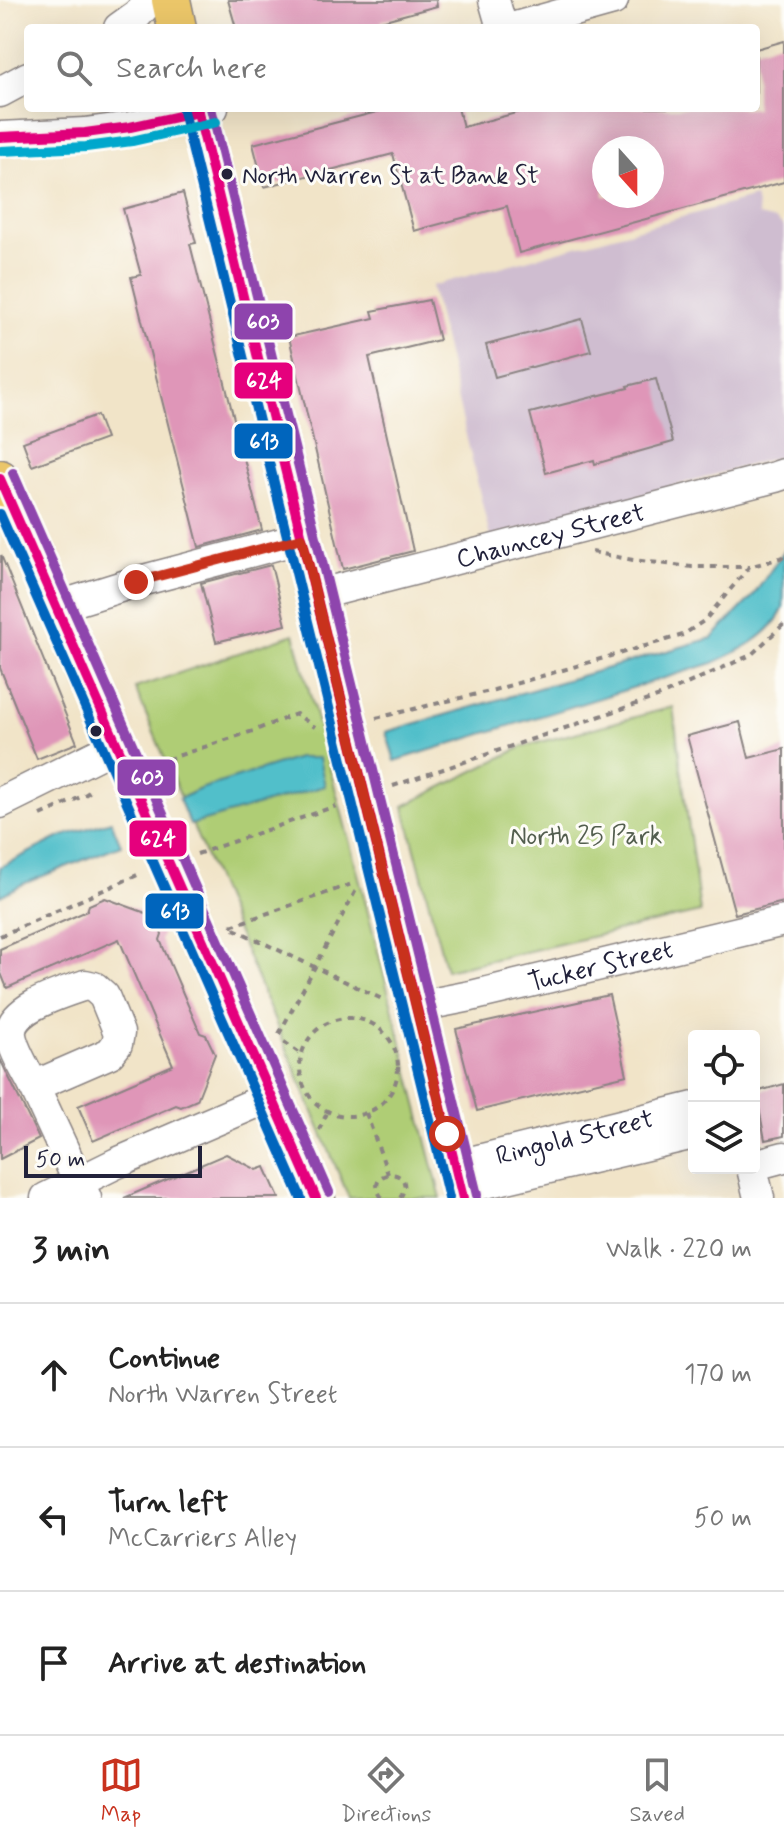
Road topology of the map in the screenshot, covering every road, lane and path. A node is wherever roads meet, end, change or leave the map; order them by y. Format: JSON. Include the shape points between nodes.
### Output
{"nodes":[{"id":1,"x":150,"y":0,"type":"edge"},
{"id":2,"x":171,"y":0,"type":"edge"},
{"id":3,"x":494,"y":0,"type":"edge"},
{"id":4,"x":613,"y":0,"type":"edge"},
{"id":5,"x":125,"y":24,"type":"edge"},
{"id":6,"x":176,"y":24,"type":"edge"},
{"id":7,"x":501,"y":24,"type":"edge"},
{"id":8,"x":526,"y":24,"type":"edge"},
{"id":9,"x":24,"y":79,"type":"edge"},
{"id":10,"x":0,"y":92,"type":"edge"},
{"id":11,"x":189,"y":112,"type":"edge"},
{"id":12,"x":203,"y":112,"type":"edge"},
{"id":13,"x":0,"y":137,"type":"edge"},
{"id":14,"x":784,"y":474,"type":"edge"},
{"id":15,"x":0,"y":479,"type":"edge"},
{"id":16,"x":8,"y":520,"type":"edge"},
{"id":17,"x":561,"y":532,"type":"junction"},
{"id":18,"x":302,"y":538,"type":"junction"},
{"id":19,"x":784,"y":557,"type":"edge"},
{"id":20,"x":749,"y":567,"type":"junction"},
{"id":21,"x":316,"y":595,"type":"junction"},
{"id":22,"x":56,"y":607,"type":"junction"},
{"id":23,"x":784,"y":624,"type":"edge"},
{"id":24,"x":117,"y":745,"type":"junction"},
{"id":25,"x":356,"y":761,"type":"junction"},
{"id":26,"x":157,"y":763,"type":"dead end"},
{"id":27,"x":0,"y":803,"type":"edge"},
{"id":28,"x":197,"y":854,"type":"dead end"},
{"id":29,"x":152,"y":858,"type":"junction"},
{"id":30,"x":784,"y":921,"type":"edge"},
{"id":31,"x":0,"y":936,"type":"edge"},
{"id":32,"x":315,"y":967,"type":"junction"},
{"id":33,"x":403,"y":1005,"type":"junction"},
{"id":34,"x":301,"y":1054,"type":"junction"},
{"id":35,"x":34,"y":1086,"type":"dead end"},
{"id":36,"x":272,"y":1096,"type":"junction"},
{"id":37,"x":688,"y":1109,"type":"edge"},
{"id":38,"x":328,"y":1111,"type":"junction"},
{"id":39,"x":366,"y":1113,"type":"junction"},
{"id":40,"x":318,"y":1132,"type":"dead end"},
{"id":41,"x":688,"y":1135,"type":"edge"},
{"id":42,"x":784,"y":1157,"type":"edge"},
{"id":43,"x":760,"y":1164,"type":"edge"},
{"id":44,"x":388,"y":1174,"type":"junction"},
{"id":45,"x":754,"y":1174,"type":"edge"},
{"id":46,"x":459,"y":1184,"type":"edge"},
{"id":47,"x":82,"y":1190,"type":"edge"},
{"id":48,"x":46,"y":1198,"type":"edge"},
{"id":49,"x":316,"y":1198,"type":"edge"},
{"id":50,"x":382,"y":1198,"type":"edge"},
{"id":51,"x":400,"y":1198,"type":"edge"},
{"id":52,"x":759,"y":1198,"type":"edge"}],
"edges":[{"from":1,"to":5,"type":"street"},
{"from":2,"to":6,"type":"main road"},
{"from":3,"to":7,"type":"street"},
{"from":4,"to":8,"type":"street"},
{"from":9,"to":10,"type":"street"},
{"from":11,"to":13,"type":"street","via":[[85,133]]},
{"from":12,"to":18,"type":"main road"},
{"from":14,"to":17,"type":"street","name":"Chauncey Street"},
{"from":15,"to":16,"type":"main road"},
{"from":16,"to":22,"type":"main road"},
{"from":17,"to":20,"type":"path","via":[[590,552],[692,567]]},
{"from":17,"to":21,"type":"street","name":"Chauncey Street"},
{"from":18,"to":21,"type":"main road"},
{"from":18,"to":22,"type":"street"},
{"from":19,"to":20,"type":"path"},
{"from":20,"to":25,"type":"path","via":[[705,620],[683,635],[494,690]]},
{"from":21,"to":25,"type":"main road"},
{"from":22,"to":24,"type":"main road"},
{"from":23,"to":25,"type":"path","via":[[751,655],[660,696]]},
{"from":24,"to":27,"type":"street"},
{"from":24,"to":29,"type":"main road","via":[[142,802]]},
{"from":25,"to":26,"type":"path","via":[[296,714]]},
{"from":25,"to":28,"type":"path"},
{"from":25,"to":33,"type":"main road"},
{"from":29,"to":31,"type":"path"},
{"from":29,"to":36,"type":"main road"},
{"from":30,"to":33,"type":"street","name":"Tucker Street","via":[[471,996]]},
{"from":32,"to":32,"type":"path","via":[[228,927],[361,881],[328,942]]},
{"from":32,"to":33,"type":"path"},
{"from":32,"to":34,"type":"path","via":[[277,1038]]},
{"from":33,"to":46,"type":"main road"},
{"from":34,"to":38,"type":"path","via":[[303,1083],[310,1097]]},
{"from":34,"to":39,"type":"path","via":[[316,1030],[343,1018],[371,1022],[383,1031],[393,1043],[398,1075],[383,1103]]},
{"from":35,"to":47,"type":"street"},
{"from":36,"to":47,"type":"street"},
{"from":36,"to":49,"type":"main road"},
{"from":37,"to":46,"type":"street","name":"Ringold Street"},
{"from":38,"to":39,"type":"path"},
{"from":38,"to":40,"type":"path"},
{"from":39,"to":44,"type":"path"},
{"from":41,"to":46,"type":"street","name":"Ringold Street"},
{"from":42,"to":43,"type":"street"},
{"from":44,"to":50,"type":"path","via":[[378,1183]]},
{"from":44,"to":51,"type":"path","via":[[404,1182]]},
{"from":45,"to":52,"type":"street"},
{"from":47,"to":48,"type":"street"}]}
